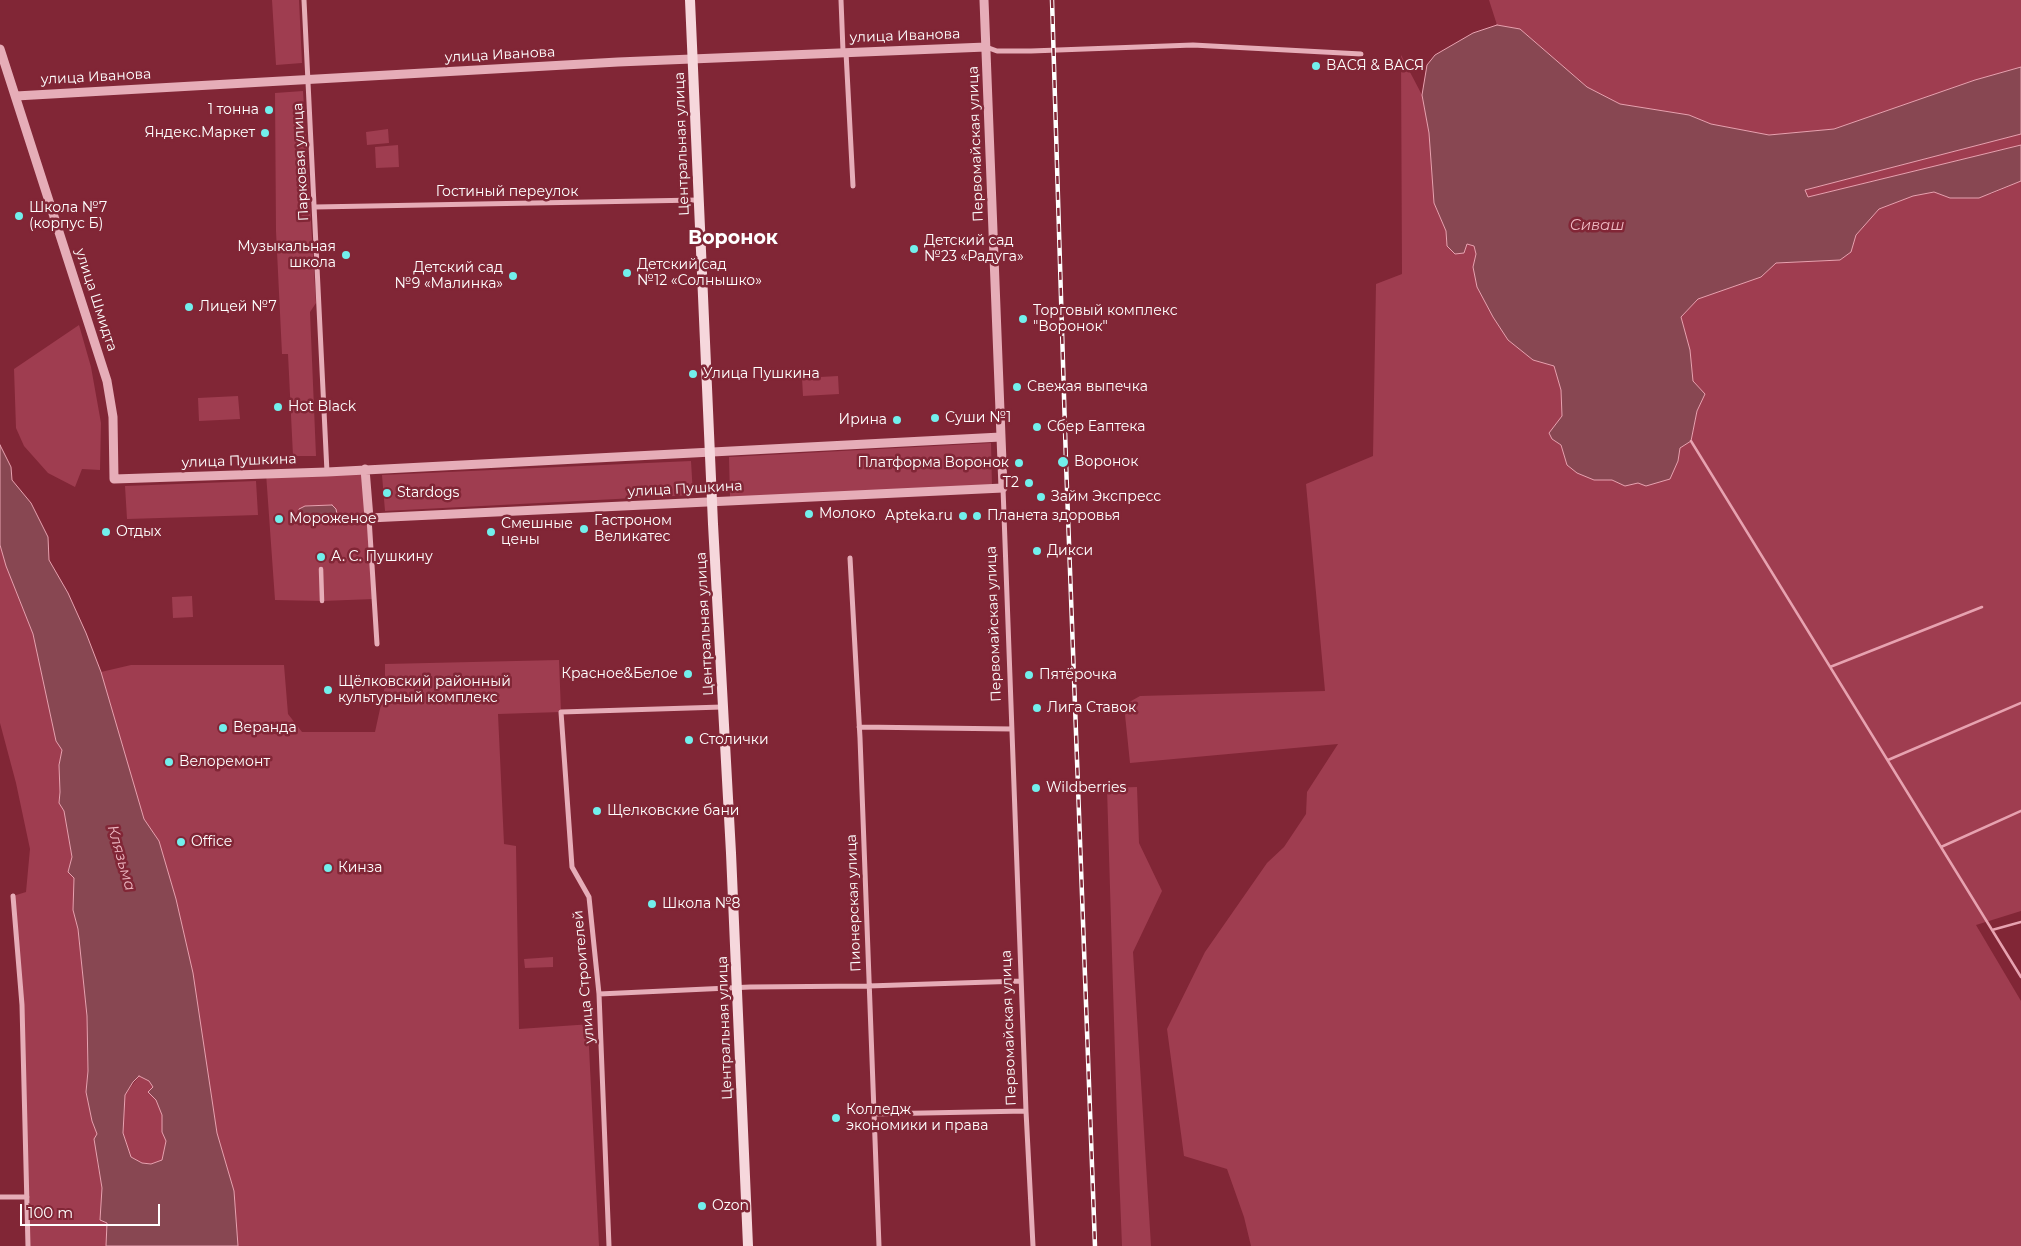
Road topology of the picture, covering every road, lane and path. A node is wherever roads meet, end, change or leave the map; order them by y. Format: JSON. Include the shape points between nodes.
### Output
{"nodes":[{"id":1,"x":304,"y":0,"type":"edge"},
{"id":2,"x":690,"y":0,"type":"edge"},
{"id":3,"x":841,"y":0,"type":"edge"},
{"id":4,"x":984,"y":0,"type":"edge"},
{"id":5,"x":986,"y":47,"type":"junction"},
{"id":6,"x":0,"y":49,"type":"edge"},
{"id":7,"x":844,"y":51,"type":"junction"},
{"id":8,"x":1361,"y":54,"type":"dead end"},
{"id":9,"x":693,"y":59,"type":"junction"},
{"id":10,"x":307,"y":80,"type":"junction"},
{"id":11,"x":16,"y":96,"type":"junction"},
{"id":12,"x":853,"y":186,"type":"dead end"},
{"id":13,"x":699,"y":200,"type":"junction"},
{"id":14,"x":314,"y":207,"type":"junction"},
{"id":15,"x":1001,"y":437,"type":"junction"},
{"id":16,"x":710,"y":452,"type":"junction"},
{"id":17,"x":365,"y":469,"type":"junction"},
{"id":18,"x":328,"y":472,"type":"junction"},
{"id":19,"x":114,"y":479,"type":"joint"},
{"id":20,"x":1003,"y":488,"type":"junction"},
{"id":21,"x":712,"y":501,"type":"junction"},
{"id":22,"x":369,"y":518,"type":"junction"},
{"id":23,"x":850,"y":558,"type":"dead end"},
{"id":24,"x":321,"y":568,"type":"dead end"},
{"id":25,"x":322,"y":601,"type":"dead end"},
{"id":26,"x":376,"y":644,"type":"dead end"},
{"id":27,"x":722,"y":707,"type":"junction"},
{"id":28,"x":859,"y":727,"type":"junction"},
{"id":29,"x":1012,"y":729,"type":"junction"},
{"id":30,"x":13,"y":896,"type":"dead end"},
{"id":31,"x":1021,"y":981,"type":"junction"},
{"id":32,"x":868,"y":986,"type":"junction"},
{"id":33,"x":737,"y":987,"type":"junction"},
{"id":34,"x":598,"y":994,"type":"junction"},
{"id":35,"x":1026,"y":1110,"type":"junction"},
{"id":36,"x":874,"y":1114,"type":"junction"},
{"id":37,"x":0,"y":1197,"type":"edge"},
{"id":38,"x":27,"y":1197,"type":"junction"},
{"id":39,"x":28,"y":1246,"type":"edge"},
{"id":40,"x":609,"y":1246,"type":"edge"},
{"id":41,"x":748,"y":1246,"type":"edge"},
{"id":42,"x":879,"y":1246,"type":"edge"},
{"id":43,"x":1033,"y":1246,"type":"edge"}],
"edges":[{"from":1,"to":10,"type":"street","name":"Парковая улица"},
{"from":2,"to":9,"type":"main road","name":"Центральная улица"},
{"from":3,"to":7,"type":"street"},
{"from":4,"to":5,"type":"street","name":"Первомайская улица"},
{"from":5,"to":7,"type":"street","name":"улица Иванова"},
{"from":5,"to":8,"type":"street","via":[[997,51],[1031,51],[1193,45]]},
{"from":5,"to":15,"type":"street","name":"Первомайская улица"},
{"from":6,"to":11,"type":"street","name":"улица Шмидта"},
{"from":7,"to":9,"type":"street","name":"улица Иванова"},
{"from":7,"to":12,"type":"street"},
{"from":9,"to":10,"type":"street","name":"улица Иванова"},
{"from":9,"to":13,"type":"main road","name":"Центральная улица"},
{"from":10,"to":11,"type":"street","name":"улица Иванова"},
{"from":10,"to":14,"type":"street","name":"Парковая улица"},
{"from":11,"to":19,"type":"street","name":"улица Шмидта","via":[[107,382],[114,417]]},
{"from":13,"to":14,"type":"street","name":"Гостиный переулок"},
{"from":13,"to":16,"type":"main road","name":"Центральная улица"},
{"from":14,"to":18,"type":"street","name":"Парковая улица"},
{"from":15,"to":16,"type":"street"},
{"from":15,"to":20,"type":"street","name":"Первомайская улица"},
{"from":16,"to":17,"type":"street","name":"улица Пушкина"},
{"from":16,"to":21,"type":"main road","name":"Центральная улица"},
{"from":17,"to":18,"type":"street","name":"улица Пушкина"},
{"from":17,"to":22,"type":"street"},
{"from":18,"to":19,"type":"street","name":"улица Пушкина"},
{"from":20,"to":21,"type":"street","name":"улица Пушкина"},
{"from":20,"to":29,"type":"street","name":"Первомайская улица"},
{"from":21,"to":22,"type":"street","name":"улица Пушкина"},
{"from":21,"to":27,"type":"main road","name":"Центральная улица"},
{"from":22,"to":26,"type":"street"},
{"from":23,"to":28,"type":"street","name":"Пионерская улица"},
{"from":24,"to":25,"type":"street"},
{"from":27,"to":33,"type":"main road","name":"Центральная улица"},
{"from":27,"to":34,"type":"street","name":"улица Строителей","via":[[561,712],[572,867],[589,897]]},
{"from":28,"to":29,"type":"street"},
{"from":28,"to":32,"type":"street","name":"Пионерская улица"},
{"from":29,"to":31,"type":"street","name":"Первомайская улица"},
{"from":30,"to":38,"type":"street","via":[[22,1005]]},
{"from":31,"to":32,"type":"street"},
{"from":31,"to":35,"type":"street","name":"Первомайская улица"},
{"from":32,"to":33,"type":"street"},
{"from":32,"to":36,"type":"street","name":"Пионерская улица"},
{"from":33,"to":34,"type":"street"},
{"from":33,"to":41,"type":"main road","name":"Центральная улица"},
{"from":34,"to":40,"type":"street","name":"улица Строителей"},
{"from":35,"to":36,"type":"street"},
{"from":35,"to":43,"type":"street","name":"Первомайская улица"},
{"from":36,"to":42,"type":"street","name":"Пионерская улица"},
{"from":37,"to":38,"type":"street"},
{"from":38,"to":39,"type":"street"}]}
